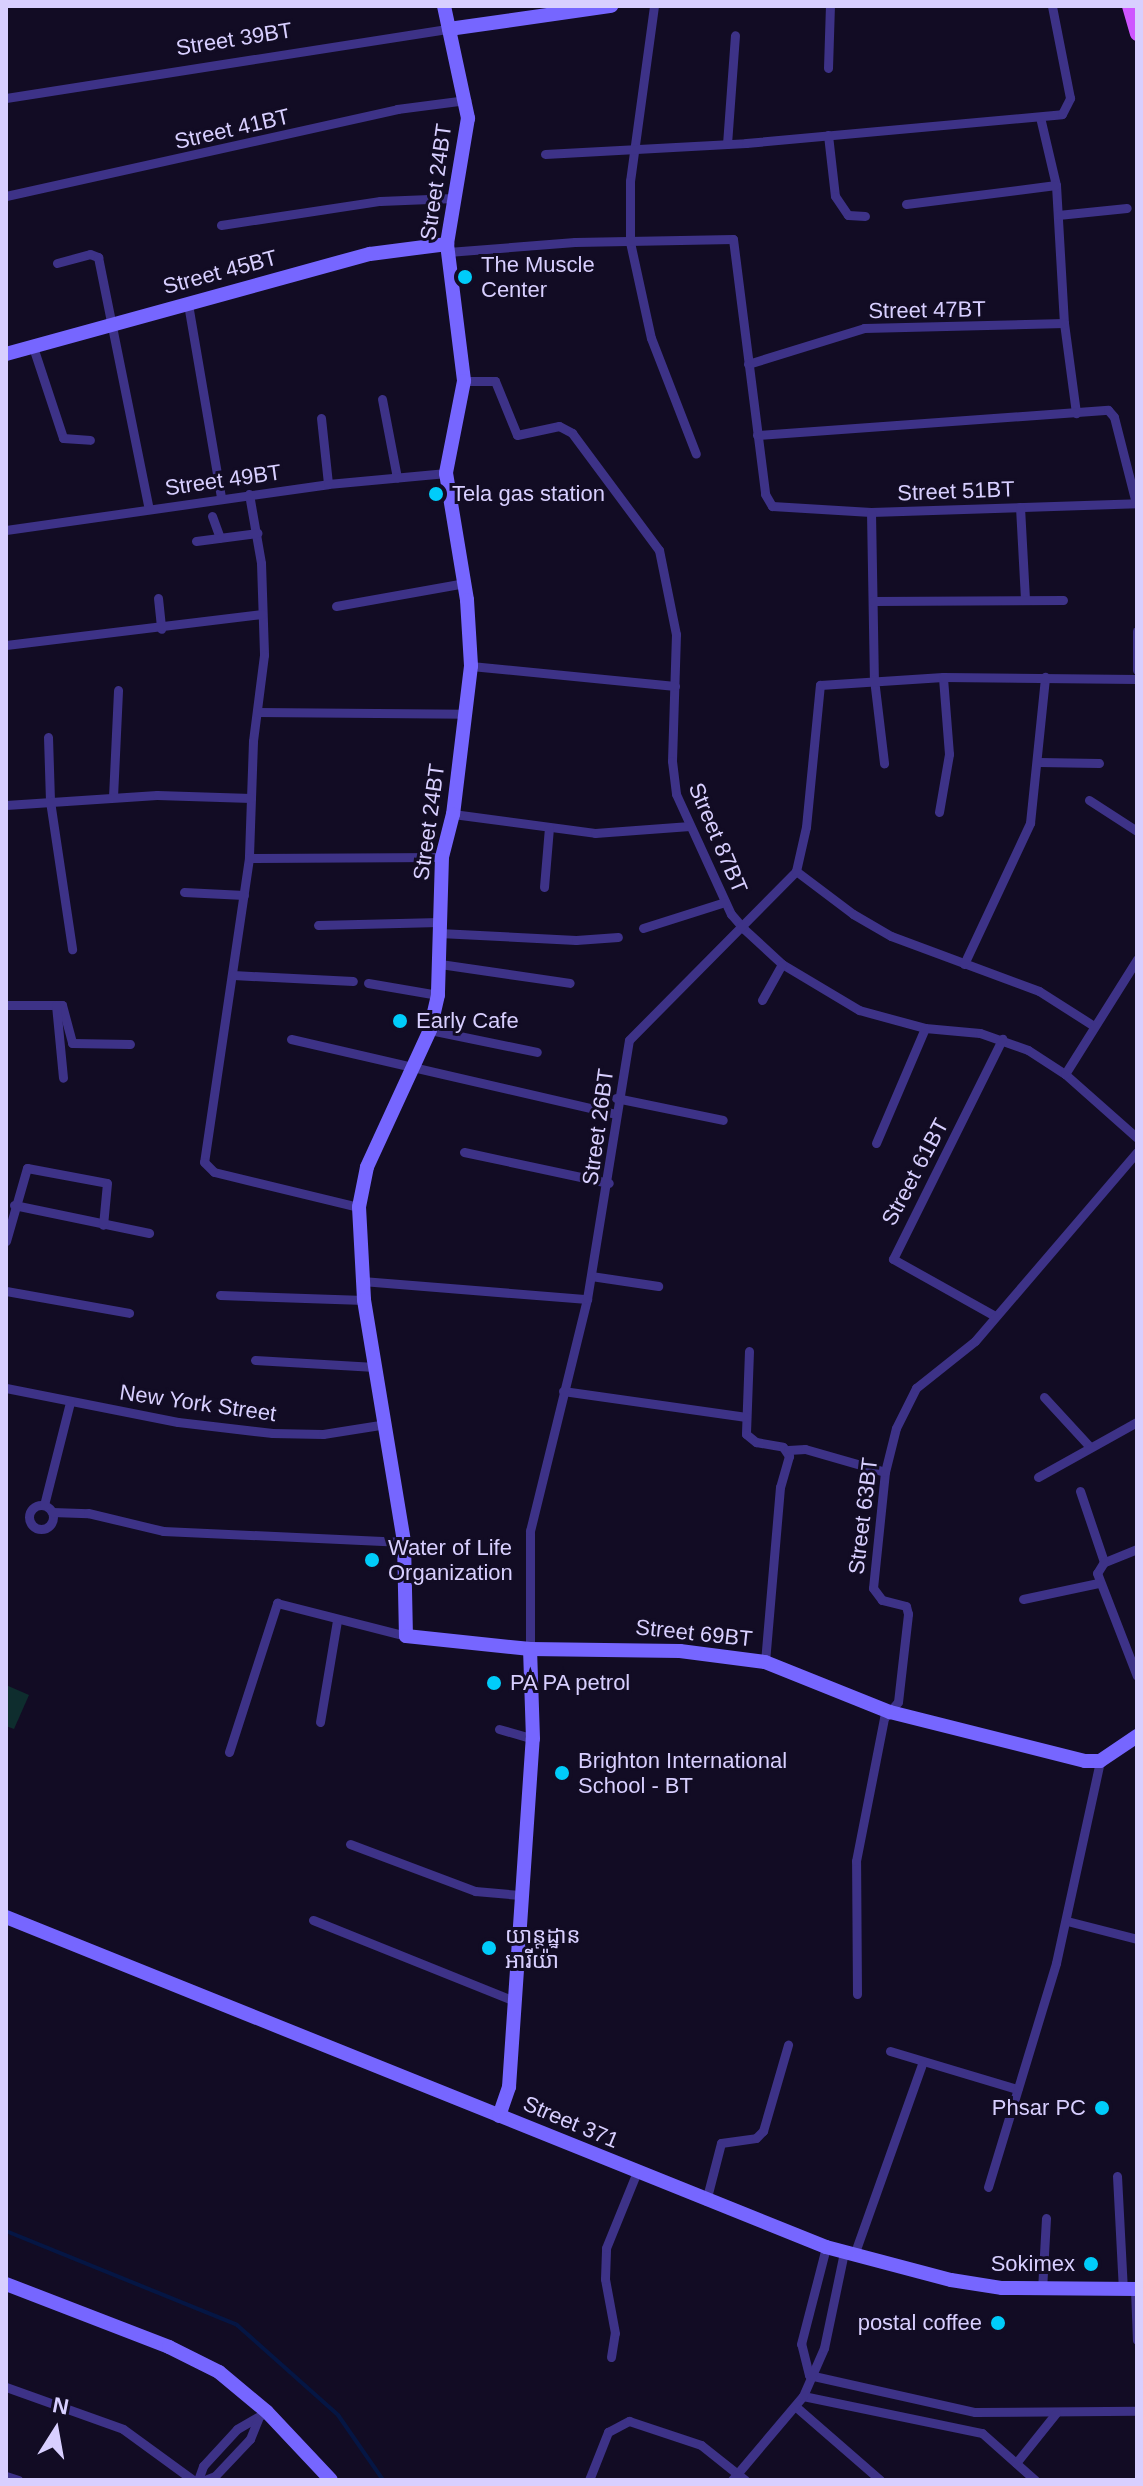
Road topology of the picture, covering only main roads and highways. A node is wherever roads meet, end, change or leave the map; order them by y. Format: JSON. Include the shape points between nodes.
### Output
{"nodes":[{"id":1,"x":1129,"y":6,"type":"edge"},
{"id":2,"x":1137,"y":34,"type":"edge"}],
"edges":[{"from":1,"to":2,"type":"main road"}]}
